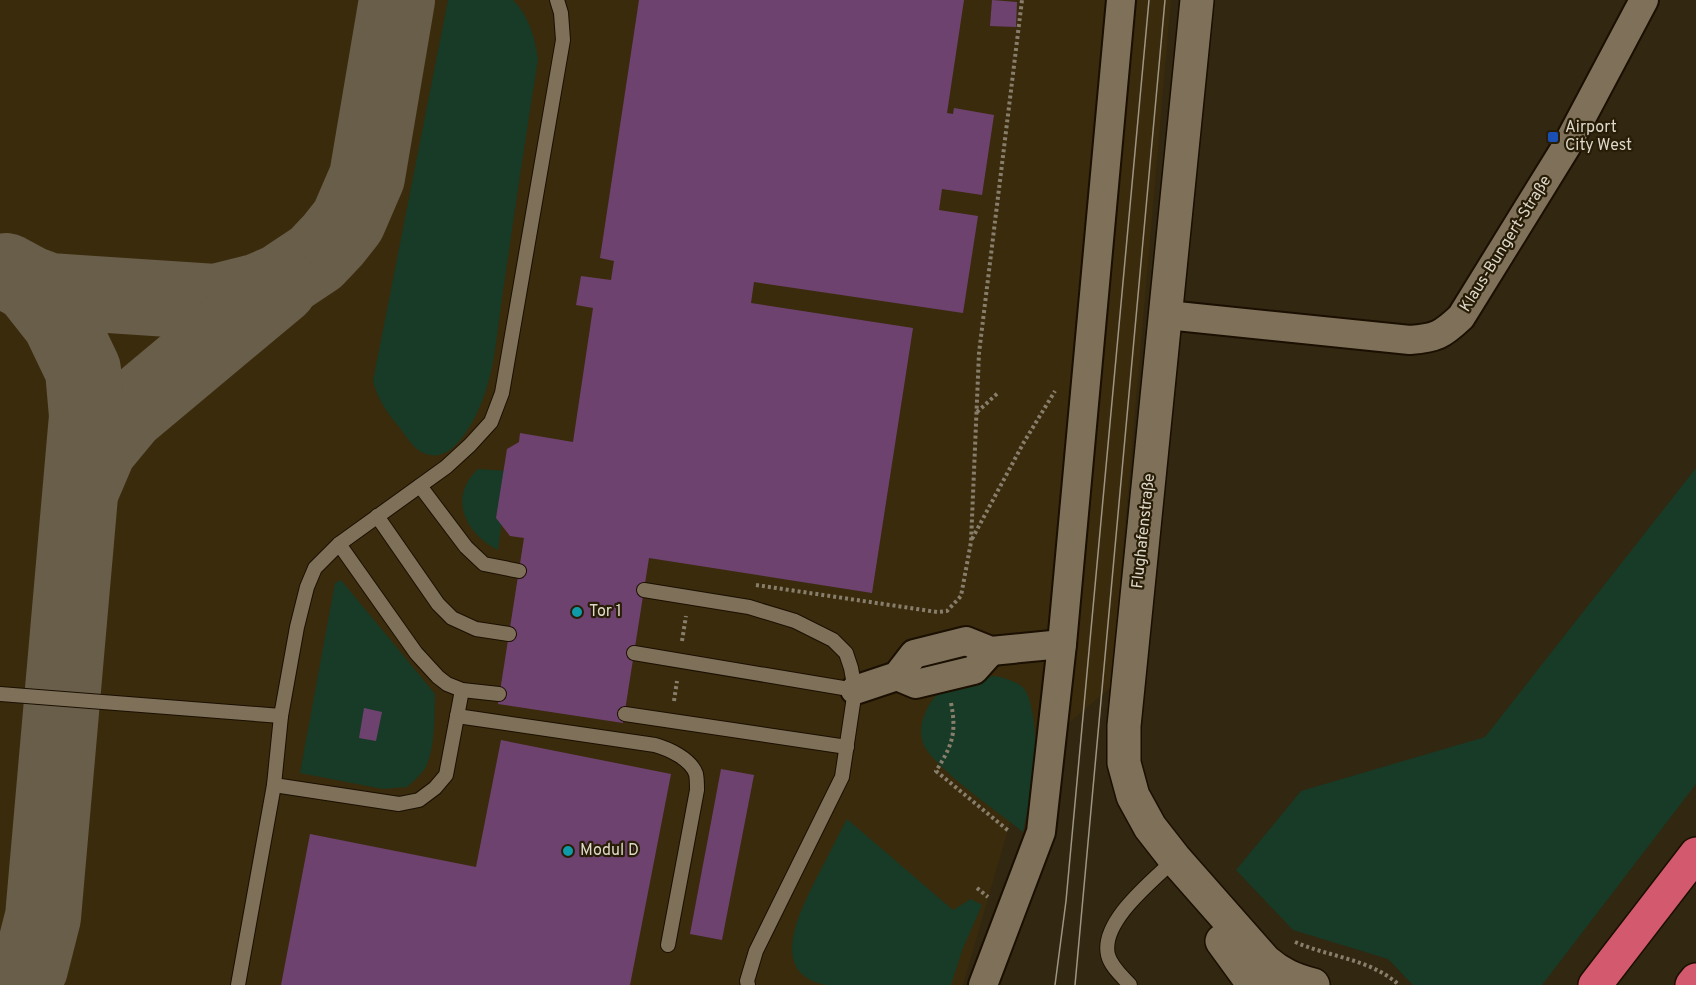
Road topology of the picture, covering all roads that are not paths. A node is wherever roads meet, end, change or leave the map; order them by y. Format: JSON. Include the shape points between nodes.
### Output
{"nodes":[{"id":1,"x":557,"y":0,"type":"edge"},
{"id":2,"x":1121,"y":0,"type":"edge"},
{"id":3,"x":1197,"y":0,"type":"edge"},
{"id":4,"x":1644,"y":0,"type":"edge"},
{"id":5,"x":1167,"y":315,"type":"junction"},
{"id":6,"x":420,"y":486,"type":"junction"},
{"id":7,"x":377,"y":516,"type":"junction"},
{"id":8,"x":339,"y":544,"type":"junction"},
{"id":9,"x":519,"y":571,"type":"dead end"},
{"id":10,"x":644,"y":590,"type":"dead end"},
{"id":11,"x":509,"y":634,"type":"dead end"},
{"id":12,"x":1062,"y":644,"type":"junction"},
{"id":13,"x":991,"y":651,"type":"junction"},
{"id":14,"x":634,"y":653,"type":"dead end"},
{"id":15,"x":897,"y":676,"type":"junction"},
{"id":16,"x":462,"y":690,"type":"junction"},
{"id":17,"x":855,"y":690,"type":"junction"},
{"id":18,"x":0,"y":694,"type":"edge"},
{"id":19,"x":500,"y":694,"type":"dead end"},
{"id":20,"x":625,"y":714,"type":"dead end"},
{"id":21,"x":281,"y":716,"type":"junction"},
{"id":22,"x":457,"y":716,"type":"junction"},
{"id":23,"x":847,"y":747,"type":"junction"},
{"id":24,"x":274,"y":785,"type":"junction"},
{"id":25,"x":1696,"y":854,"type":"edge"},
{"id":26,"x":1175,"y":859,"type":"junction"},
{"id":27,"x":1200,"y":888,"type":"junction"},
{"id":28,"x":668,"y":945,"type":"dead end"},
{"id":29,"x":1696,"y":980,"type":"edge"},
{"id":30,"x":238,"y":985,"type":"edge"},
{"id":31,"x":748,"y":985,"type":"edge"},
{"id":32,"x":982,"y":985,"type":"edge"},
{"id":33,"x":1130,"y":985,"type":"edge"},
{"id":34,"x":1254,"y":985,"type":"edge"},
{"id":35,"x":1308,"y":985,"type":"edge"},
{"id":36,"x":1595,"y":985,"type":"edge"},
{"id":37,"x":1692,"y":985,"type":"edge"}],
"edges":[{"from":1,"to":6,"type":"lane","via":[[563,40],[502,393],[491,422],[446,467]]},
{"from":2,"to":12,"type":"street"},
{"from":3,"to":5,"type":"street","name":"Flughafenstraße"},
{"from":4,"to":5,"type":"street","name":"Klaus-Bungert-Straße","via":[[1566,147],[1461,317],[1444,333],[1410,340]]},
{"from":5,"to":26,"type":"street","name":"Flughafenstraße","via":[[1124,726],[1124,763],[1133,796]]},
{"from":6,"to":7,"type":"lane"},
{"from":6,"to":9,"type":"lane","via":[[466,547],[484,564]]},
{"from":7,"to":8,"type":"lane"},
{"from":7,"to":11,"type":"lane","via":[[452,618],[476,628]]},
{"from":8,"to":16,"type":"lane","via":[[416,653],[438,678]]},
{"from":8,"to":21,"type":"lane","via":[[315,568],[306,587]]},
{"from":10,"to":17,"type":"lane","via":[[749,607],[795,621],[833,640],[846,653]]},
{"from":12,"to":13,"type":"street"},
{"from":12,"to":32,"type":"street","via":[[1041,832]]},
{"from":13,"to":15,"type":"street","via":[[974,670],[916,684]]},
{"from":13,"to":15,"type":"street","via":[[966,640],[932,649],[914,654]]},
{"from":14,"to":17,"type":"lane"},
{"from":15,"to":17,"type":"street"},
{"from":16,"to":19,"type":"lane"},
{"from":16,"to":22,"type":"lane"},
{"from":17,"to":23,"type":"lane"},
{"from":18,"to":21,"type":"lane"},
{"from":20,"to":23,"type":"lane"},
{"from":21,"to":24,"type":"lane"},
{"from":22,"to":24,"type":"lane","via":[[446,775],[419,800],[399,804]]},
{"from":22,"to":28,"type":"lane","via":[[655,745],[670,749],[690,765],[696,773],[697,790]]},
{"from":23,"to":31,"type":"lane","via":[[842,777],[756,951]]},
{"from":24,"to":30,"type":"lane"},
{"from":25,"to":36,"type":"highway"},
{"from":26,"to":27,"type":"street","name":"Flughafenstraße"},
{"from":26,"to":33,"type":"lane","via":[[1126,908],[1110,932],[1108,954],[1112,965]]},
{"from":27,"to":34,"type":"street","via":[[1208,922]]},
{"from":27,"to":35,"type":"street","name":"Flughafenstraße","via":[[1265,961],[1278,972]]},
{"from":29,"to":37,"type":"highway"}]}
